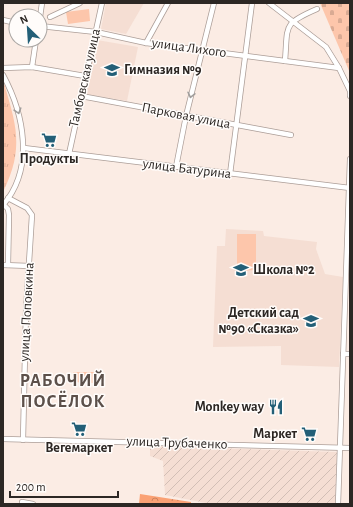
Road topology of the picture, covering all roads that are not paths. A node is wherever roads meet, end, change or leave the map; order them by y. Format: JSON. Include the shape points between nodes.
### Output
{"nodes":[{"id":1,"x":80,"y":3,"type":"edge"},
{"id":2,"x":102,"y":3,"type":"edge"},
{"id":3,"x":168,"y":3,"type":"edge"},
{"id":4,"x":214,"y":3,"type":"edge"},
{"id":5,"x":252,"y":3,"type":"edge"},
{"id":6,"x":269,"y":3,"type":"edge"},
{"id":7,"x":317,"y":9,"type":"dead end"},
{"id":8,"x":50,"y":17,"type":"dead end"},
{"id":9,"x":292,"y":21,"type":"junction"},
{"id":10,"x":48,"y":27,"type":"edge"},
{"id":11,"x":96,"y":32,"type":"junction"},
{"id":12,"x":146,"y":43,"type":"junction"},
{"id":13,"x":35,"y":48,"type":"edge"},
{"id":14,"x":201,"y":50,"type":"junction"},
{"id":15,"x":246,"y":56,"type":"junction"},
{"id":16,"x":285,"y":61,"type":"junction"},
{"id":17,"x":32,"y":67,"type":"junction"},
{"id":18,"x":3,"y":68,"type":"edge"},
{"id":19,"x":339,"y":68,"type":"junction"},
{"id":20,"x":3,"y":75,"type":"edge"},
{"id":21,"x":85,"y":76,"type":"junction"},
{"id":22,"x":81,"y":96,"type":"junction"},
{"id":23,"x":350,"y":96,"type":"edge"},
{"id":24,"x":186,"y":116,"type":"junction"},
{"id":25,"x":236,"y":126,"type":"junction"},
{"id":26,"x":292,"y":135,"type":"dead end"},
{"id":27,"x":24,"y":148,"type":"junction"},
{"id":28,"x":69,"y":154,"type":"junction"},
{"id":29,"x":350,"y":159,"type":"edge"},
{"id":30,"x":176,"y":167,"type":"junction"},
{"id":31,"x":230,"y":174,"type":"junction"},
{"id":32,"x":349,"y":188,"type":"edge"},
{"id":33,"x":8,"y":198,"type":"junction"},
{"id":34,"x":3,"y":204,"type":"edge"},
{"id":35,"x":6,"y":265,"type":"edge"},
{"id":36,"x":30,"y":266,"type":"junction"},
{"id":37,"x":343,"y":354,"type":"junction"},
{"id":38,"x":350,"y":354,"type":"edge"},
{"id":39,"x":3,"y":439,"type":"edge"},
{"id":40,"x":23,"y":440,"type":"junction"},
{"id":41,"x":340,"y":448,"type":"junction"},
{"id":42,"x":350,"y":448,"type":"edge"},
{"id":43,"x":22,"y":503,"type":"edge"},
{"id":44,"x":33,"y":504,"type":"edge"},
{"id":45,"x":338,"y":504,"type":"edge"}],
"edges":[{"from":1,"to":8,"type":"street"},
{"from":2,"to":11,"type":"street","name":"Тамбовская улица"},
{"from":3,"to":12,"type":"street"},
{"from":4,"to":14,"type":"street"},
{"from":5,"to":15,"type":"street"},
{"from":6,"to":9,"type":"street"},
{"from":7,"to":9,"type":"street"},
{"from":9,"to":16,"type":"street","via":[[288,28]]},
{"from":9,"to":19,"type":"street","via":[[326,48]]},
{"from":10,"to":11,"type":"street","name":"улица Лихого"},
{"from":11,"to":12,"type":"street","name":"улица Лихого"},
{"from":11,"to":21,"type":"street","name":"Тамбовская улица"},
{"from":12,"to":14,"type":"street","name":"улица Лихого"},
{"from":13,"to":17,"type":"street"},
{"from":14,"to":15,"type":"street","name":"улица Лихого"},
{"from":14,"to":24,"type":"street","one_way":true},
{"from":15,"to":16,"type":"street","name":"улица Лихого"},
{"from":15,"to":25,"type":"street"},
{"from":16,"to":19,"type":"street","name":"улица Лихого"},
{"from":17,"to":18,"type":"street"},
{"from":17,"to":21,"type":"street"},
{"from":19,"to":23,"type":"street"},
{"from":20,"to":27,"type":"street","one_way":true,"via":[[18,109]]},
{"from":21,"to":22,"type":"street","name":"Тамбовская улица"},
{"from":22,"to":24,"type":"street","name":"Парковая улица"},
{"from":22,"to":28,"type":"street","name":"Тамбовская улица"},
{"from":24,"to":25,"type":"street","name":"Парковая улица"},
{"from":24,"to":30,"type":"street"},
{"from":25,"to":26,"type":"street","name":"Парковая улица"},
{"from":25,"to":31,"type":"street"},
{"from":27,"to":28,"type":"street","name":"улица Батурина"},
{"from":27,"to":33,"type":"street","via":[[18,176]]},
{"from":28,"to":30,"type":"street","name":"улица Батурина"},
{"from":29,"to":32,"type":"street"},
{"from":30,"to":31,"type":"street","name":"улица Батурина"},
{"from":31,"to":32,"type":"street","name":"улица Батурина"},
{"from":32,"to":37,"type":"street"},
{"from":33,"to":34,"type":"street"},
{"from":33,"to":36,"type":"street","name":"улица Поповкина","via":[[31,212]]},
{"from":34,"to":35,"type":"street","via":[[9,215]]},
{"from":35,"to":36,"type":"street"},
{"from":36,"to":40,"type":"street","name":"улица Поповкина","via":[[26,310]]},
{"from":37,"to":38,"type":"street"},
{"from":37,"to":41,"type":"street"},
{"from":39,"to":40,"type":"street","name":"улица Трубаченко"},
{"from":40,"to":41,"type":"street","name":"улица Трубаченко"},
{"from":41,"to":42,"type":"street","name":"улица Трубаченко"},
{"from":41,"to":45,"type":"street"},
{"from":43,"to":44,"type":"street"}]}
